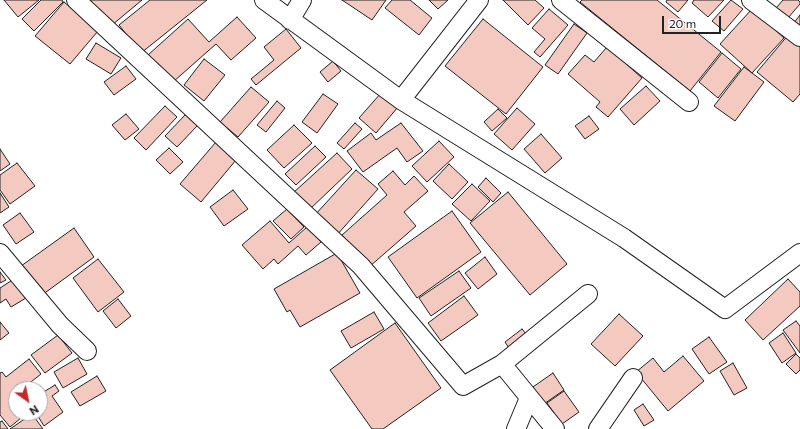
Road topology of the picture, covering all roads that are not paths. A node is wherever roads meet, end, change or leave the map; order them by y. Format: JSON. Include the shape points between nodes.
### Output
{"nodes":[{"id":1,"x":76,"y":0,"type":"edge"},
{"id":2,"x":264,"y":0,"type":"edge"},
{"id":3,"x":302,"y":0,"type":"edge"},
{"id":4,"x":479,"y":0,"type":"edge"},
{"id":5,"x":561,"y":0,"type":"edge"},
{"id":6,"x":751,"y":0,"type":"edge"},
{"id":7,"x":290,"y":20,"type":"junction"},
{"id":8,"x":800,"y":37,"type":"edge"},
{"id":9,"x":401,"y":100,"type":"junction"},
{"id":10,"x":689,"y":102,"type":"dead end"},
{"id":11,"x":0,"y":253,"type":"edge"},
{"id":12,"x":800,"y":253,"type":"edge"},
{"id":13,"x":588,"y":294,"type":"dead end"},
{"id":14,"x":87,"y":351,"type":"dead end"},
{"id":15,"x":502,"y":364,"type":"junction"},
{"id":16,"x":633,"y":378,"type":"dead end"},
{"id":17,"x":529,"y":398,"type":"junction"},
{"id":18,"x":516,"y":429,"type":"edge"},
{"id":19,"x":555,"y":429,"type":"edge"},
{"id":20,"x":598,"y":429,"type":"edge"}],
"edges":[{"from":1,"to":15,"type":"street","via":[[361,266],[463,386]]},
{"from":2,"to":7,"type":"street"},
{"from":3,"to":7,"type":"street"},
{"from":4,"to":9,"type":"street"},
{"from":5,"to":10,"type":"street"},
{"from":6,"to":8,"type":"street"},
{"from":7,"to":9,"type":"street"},
{"from":9,"to":12,"type":"street","via":[[624,238],[725,308]]},
{"from":11,"to":14,"type":"street","via":[[60,325]]},
{"from":13,"to":15,"type":"street"},
{"from":15,"to":17,"type":"street"},
{"from":16,"to":20,"type":"street"},
{"from":17,"to":18,"type":"street"},
{"from":17,"to":19,"type":"street"}]}
